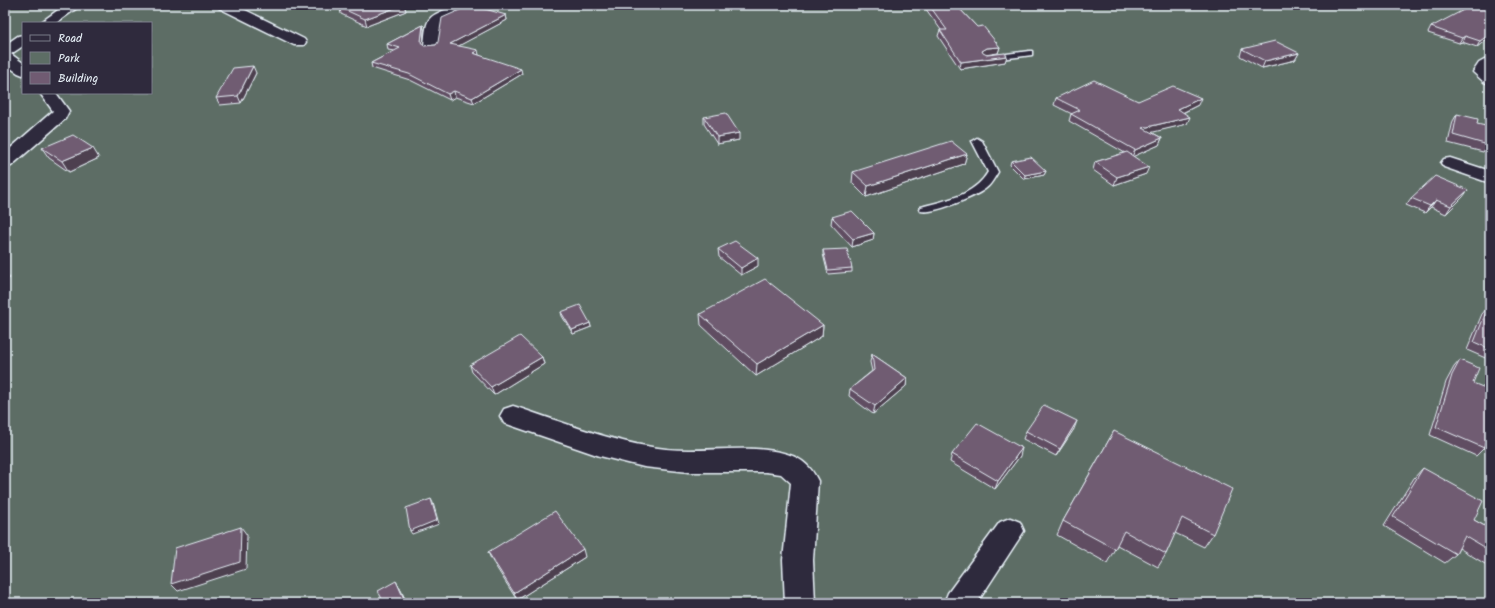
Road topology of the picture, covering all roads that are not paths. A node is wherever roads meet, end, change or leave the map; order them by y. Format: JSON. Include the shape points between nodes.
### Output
{"nodes":[{"id":1,"x":74,"y":5,"type":"edge"},
{"id":2,"x":224,"y":5,"type":"edge"},
{"id":3,"x":469,"y":5,"type":"edge"},
{"id":4,"x":48,"y":22,"type":"edge"},
{"id":5,"x":22,"y":41,"type":"edge"},
{"id":6,"x":299,"y":42,"type":"dead end"},
{"id":7,"x":431,"y":47,"type":"edge"},
{"id":8,"x":5,"y":52,"type":"edge"},
{"id":9,"x":1029,"y":53,"type":"dead end"},
{"id":10,"x":5,"y":57,"type":"edge"},
{"id":11,"x":986,"y":58,"type":"edge"},
{"id":12,"x":1490,"y":62,"type":"edge"},
{"id":13,"x":22,"y":69,"type":"edge"},
{"id":14,"x":1490,"y":79,"type":"edge"},
{"id":15,"x":49,"y":94,"type":"edge"},
{"id":16,"x":977,"y":141,"type":"dead end"},
{"id":17,"x":5,"y":162,"type":"edge"},
{"id":18,"x":1450,"y":163,"type":"dead end"},
{"id":19,"x":1490,"y":177,"type":"edge"},
{"id":20,"x":925,"y":209,"type":"dead end"},
{"id":21,"x":513,"y":416,"type":"dead end"},
{"id":22,"x":1010,"y":531,"type":"dead end"},
{"id":23,"x":800,"y":603,"type":"edge"},
{"id":24,"x":959,"y":603,"type":"edge"}],
"edges":[{"from":1,"to":4,"type":"street"},
{"from":2,"to":6,"type":"street"},
{"from":3,"to":7,"type":"street","via":[[436,19]]},
{"from":5,"to":8,"type":"street"},
{"from":9,"to":11,"type":"lane"},
{"from":10,"to":13,"type":"street"},
{"from":12,"to":14,"type":"street","via":[[1481,72]]},
{"from":15,"to":17,"type":"street","via":[[60,107],[59,115]]},
{"from":16,"to":20,"type":"lane","via":[[993,172],[989,182],[958,200]]},
{"from":18,"to":19,"type":"street"},
{"from":21,"to":23,"type":"street","via":[[654,459],[766,462],[786,465],[798,472],[804,481],[798,560]]},
{"from":22,"to":24,"type":"street"}]}
